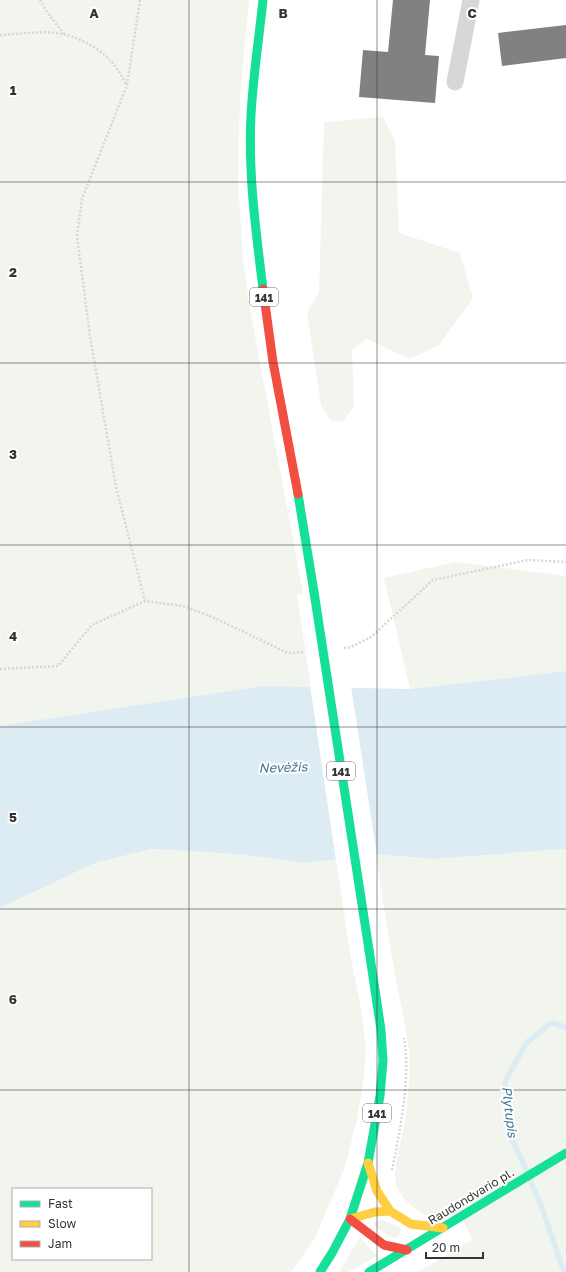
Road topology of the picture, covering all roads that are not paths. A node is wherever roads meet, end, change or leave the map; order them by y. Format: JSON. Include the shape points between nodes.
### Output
{"nodes":[{"id":1,"x":264,"y":0,"type":"edge"},
{"id":2,"x":471,"y":0,"type":"edge"},
{"id":3,"x":456,"y":82,"type":"dead end"},
{"id":4,"x":566,"y":1153,"type":"edge"},
{"id":5,"x":368,"y":1163,"type":"junction"},
{"id":6,"x":390,"y":1211,"type":"junction"},
{"id":7,"x":350,"y":1219,"type":"junction"},
{"id":8,"x":443,"y":1228,"type":"junction"},
{"id":9,"x":407,"y":1250,"type":"junction"},
{"id":10,"x":320,"y":1272,"type":"edge"},
{"id":11,"x":369,"y":1272,"type":"edge"}],
"edges":[{"from":1,"to":5,"type":"main road","number":"141","bridge":true,"via":[[252,116],[254,216],[272,362],[295,474],[381,1030],[383,1061],[380,1096]]},
{"from":2,"to":3,"type":"street"},
{"from":4,"to":8,"type":"main road","name":"Raudondvario pl."},
{"from":5,"to":6,"type":"main road","via":[[377,1191]]},
{"from":5,"to":7,"type":"main road","number":"141"},
{"from":6,"to":7,"type":"main road"},
{"from":6,"to":8,"type":"main road","via":[[411,1224]]},
{"from":7,"to":9,"type":"main road","via":[[384,1245]]},
{"from":7,"to":10,"type":"main road","number":"141"},
{"from":8,"to":9,"type":"main road","name":"Raudondvario pl."},
{"from":9,"to":11,"type":"main road","name":"Raudondvario pl."}]}
